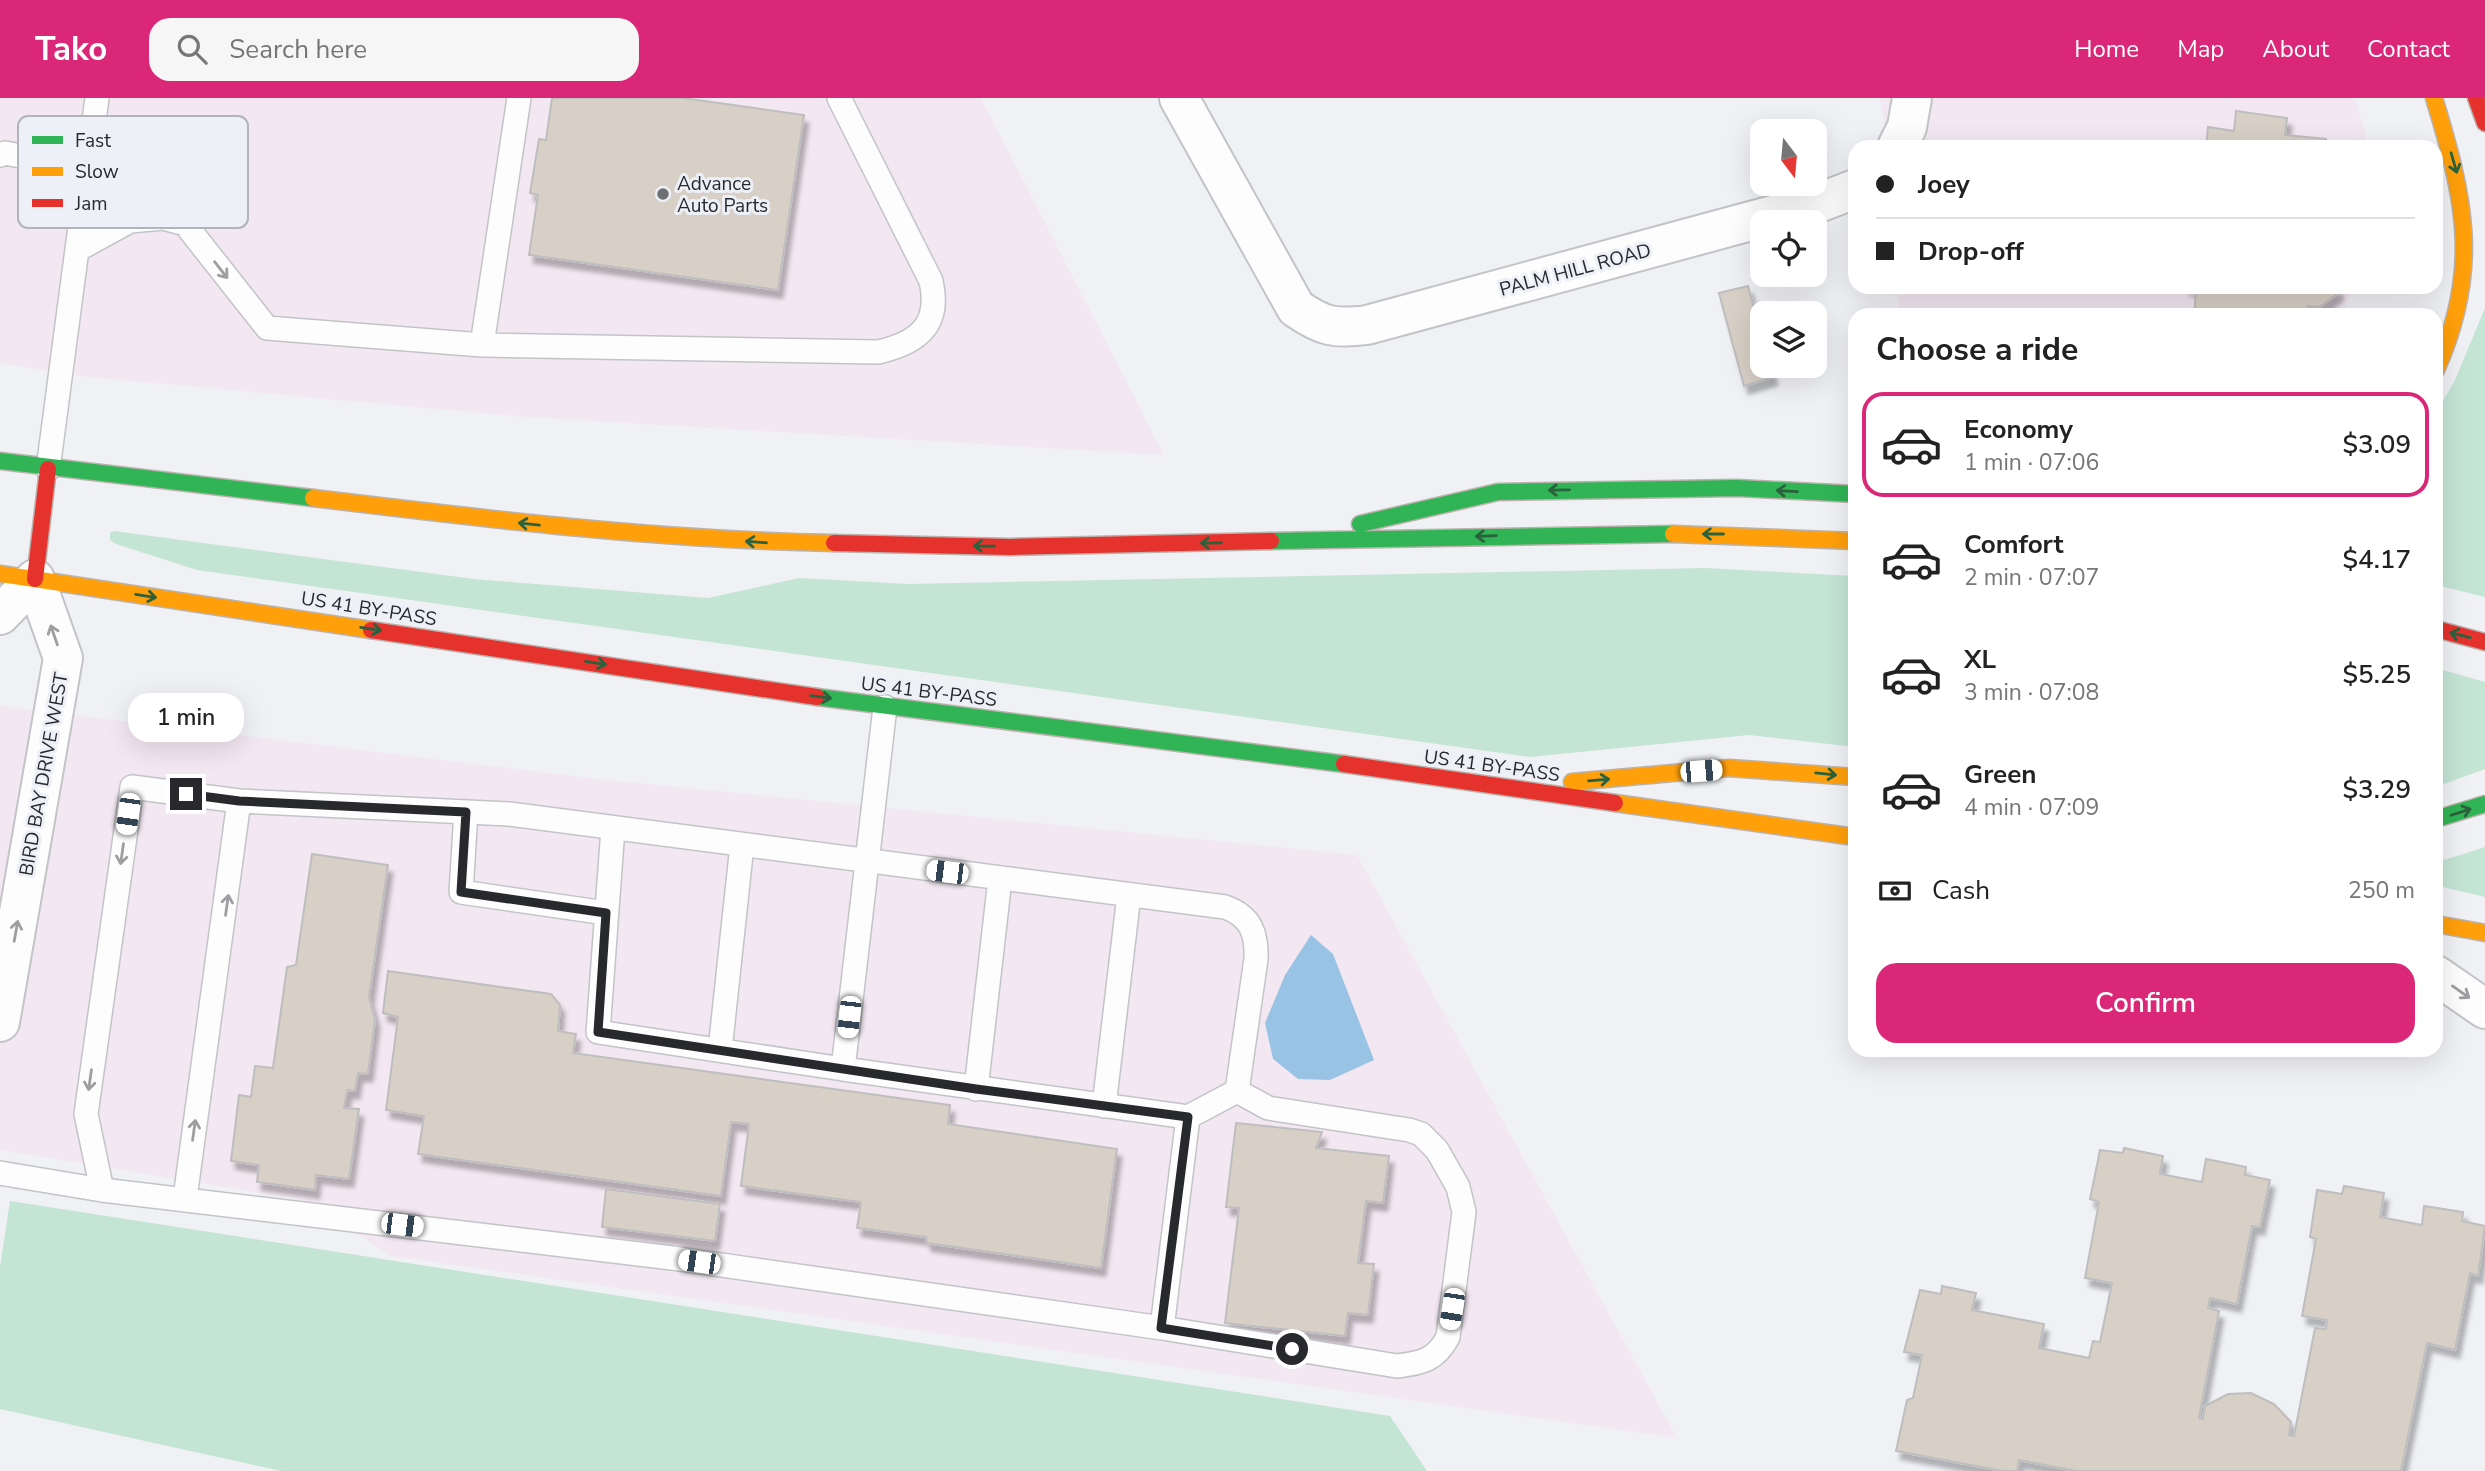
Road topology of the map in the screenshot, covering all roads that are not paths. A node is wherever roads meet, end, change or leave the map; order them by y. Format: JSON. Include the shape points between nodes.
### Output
{"nodes":[{"id":1,"x":97,"y":98,"type":"edge"},
{"id":2,"x":519,"y":98,"type":"edge"},
{"id":3,"x":839,"y":98,"type":"edge"},
{"id":4,"x":1179,"y":98,"type":"edge"},
{"id":5,"x":1912,"y":98,"type":"edge"},
{"id":6,"x":2434,"y":98,"type":"edge"},
{"id":7,"x":2476,"y":98,"type":"edge"},
{"id":8,"x":95,"y":116,"type":"edge"},
{"id":9,"x":2485,"y":123,"type":"edge"},
{"id":10,"x":1901,"y":140,"type":"edge"},
{"id":11,"x":1848,"y":192,"type":"edge"},
{"id":12,"x":80,"y":228,"type":"edge"},
{"id":13,"x":117,"y":228,"type":"edge"},
{"id":14,"x":188,"y":228,"type":"edge"},
{"id":15,"x":77,"y":250,"type":"junction"},
{"id":16,"x":482,"y":345,"type":"junction"},
{"id":17,"x":2443,"y":353,"type":"edge"},
{"id":18,"x":0,"y":461,"type":"edge"},
{"id":19,"x":48,"y":469,"type":"junction"},
{"id":20,"x":1848,"y":494,"type":"edge"},
{"id":21,"x":1848,"y":541,"type":"edge"},
{"id":22,"x":1279,"y":542,"type":"junction"},
{"id":23,"x":18,"y":577,"type":"edge"},
{"id":24,"x":0,"y":615,"type":"edge"},
{"id":25,"x":2443,"y":631,"type":"edge"},
{"id":26,"x":2485,"y":642,"type":"edge"},
{"id":27,"x":886,"y":706,"type":"junction"},
{"id":28,"x":1848,"y":776,"type":"edge"},
{"id":29,"x":1507,"y":788,"type":"junction"},
{"id":30,"x":239,"y":801,"type":"junction"},
{"id":31,"x":2485,"y":804,"type":"edge"},
{"id":32,"x":466,"y":812,"type":"junction"},
{"id":33,"x":2443,"y":817,"type":"edge"},
{"id":34,"x":613,"y":828,"type":"junction"},
{"id":35,"x":1848,"y":836,"type":"edge"},
{"id":36,"x":742,"y":845,"type":"junction"},
{"id":37,"x":867,"y":862,"type":"junction"},
{"id":38,"x":1000,"y":878,"type":"junction"},
{"id":39,"x":1129,"y":895,"type":"junction"},
{"id":40,"x":606,"y":913,"type":"junction"},
{"id":41,"x":2443,"y":925,"type":"edge"},
{"id":42,"x":2485,"y":933,"type":"edge"},
{"id":43,"x":2443,"y":980,"type":"edge"},
{"id":44,"x":2485,"y":1009,"type":"edge"},
{"id":45,"x":0,"y":1022,"type":"edge"},
{"id":46,"x":720,"y":1051,"type":"junction"},
{"id":47,"x":843,"y":1069,"type":"junction"},
{"id":48,"x":976,"y":1089,"type":"junction"},
{"id":49,"x":1237,"y":1091,"type":"junction"},
{"id":50,"x":1104,"y":1106,"type":"junction"},
{"id":51,"x":1188,"y":1117,"type":"junction"},
{"id":52,"x":0,"y":1173,"type":"edge"},
{"id":53,"x":102,"y":1189,"type":"junction"},
{"id":54,"x":185,"y":1198,"type":"junction"},
{"id":55,"x":1161,"y":1328,"type":"junction"}],
"edges":[{"from":1,"to":8,"type":"lane"},
{"from":2,"to":16,"type":"lane"},
{"from":3,"to":16,"type":"lane","via":[[931,281],[930,319],[914,340],[878,352]]},
{"from":4,"to":11,"type":"street","name":"PALM HILL ROAD","via":[[1296,308],[1315,322],[1338,328],[1367,325]]},
{"from":5,"to":10,"type":"street","via":[[1908,127]]},
{"from":6,"to":17,"type":"main road","one_way":true,"via":[[2462,190],[2470,254],[2458,317]]},
{"from":7,"to":9,"type":"main road"},
{"from":12,"to":15,"type":"lane"},
{"from":15,"to":13,"type":"lane","one_way":true},
{"from":14,"to":16,"type":"lane","one_way":true,"via":[[267,328]]},
{"from":15,"to":19,"type":"lane"},
{"from":18,"to":19,"type":"main road"},
{"from":22,"to":19,"type":"main road","one_way":true,"via":[[1010,547],[763,542],[537,525]]},
{"from":19,"to":23,"type":"main road"},
{"from":20,"to":22,"type":"main road","one_way":true,"via":[[1737,488],[1498,492]]},
{"from":21,"to":22,"type":"main road","one_way":true,"via":[[1732,534],[1576,534]]},
{"from":23,"to":24,"type":"street"},
{"from":23,"to":27,"type":"main road","name":"US 41 BY-PASS","one_way":true},
{"from":45,"to":23,"type":"street","name":"BIRD BAY DRIVE WEST","one_way":true,"via":[[62,658]]},
{"from":26,"to":25,"type":"main road","one_way":true},
{"from":27,"to":29,"type":"main road","name":"US 41 BY-PASS"},
{"from":27,"to":37,"type":"lane"},
{"from":29,"to":28,"type":"main road","one_way":true,"via":[[1729,768]]},
{"from":29,"to":35,"type":"main road","name":"US 41 BY-PASS"},
{"from":30,"to":32,"type":"lane"},
{"from":30,"to":53,"type":"lane","one_way":true,"via":[[132,787],[86,1114]]},
{"from":54,"to":30,"type":"lane","one_way":true},
{"from":33,"to":31,"type":"main road","one_way":true},
{"from":32,"to":34,"type":"lane"},
{"from":32,"to":40,"type":"lane","via":[[461,892]]},
{"from":34,"to":36,"type":"lane"},
{"from":34,"to":40,"type":"lane"},
{"from":36,"to":37,"type":"lane"},
{"from":36,"to":46,"type":"lane"},
{"from":37,"to":38,"type":"lane"},
{"from":37,"to":47,"type":"lane"},
{"from":38,"to":39,"type":"lane"},
{"from":38,"to":48,"type":"lane"},
{"from":39,"to":49,"type":"lane","via":[[1226,907],[1242,914],[1252,927],[1256,959]]},
{"from":39,"to":50,"type":"lane"},
{"from":40,"to":46,"type":"lane","via":[[598,1032]]},
{"from":41,"to":42,"type":"main road"},
{"from":43,"to":44,"type":"street","one_way":true},
{"from":46,"to":47,"type":"lane"},
{"from":47,"to":48,"type":"lane"},
{"from":48,"to":50,"type":"lane"},
{"from":49,"to":51,"type":"lane"},
{"from":49,"to":55,"type":"lane","via":[[1268,1108],[1409,1130],[1421,1134],[1437,1150],[1458,1187],[1465,1226],[1448,1336],[1431,1359],[1397,1366]]},
{"from":50,"to":51,"type":"lane"},
{"from":51,"to":55,"type":"lane"},
{"from":52,"to":53,"type":"lane"},
{"from":53,"to":54,"type":"lane"},
{"from":54,"to":55,"type":"lane","via":[[672,1258]]}]}
